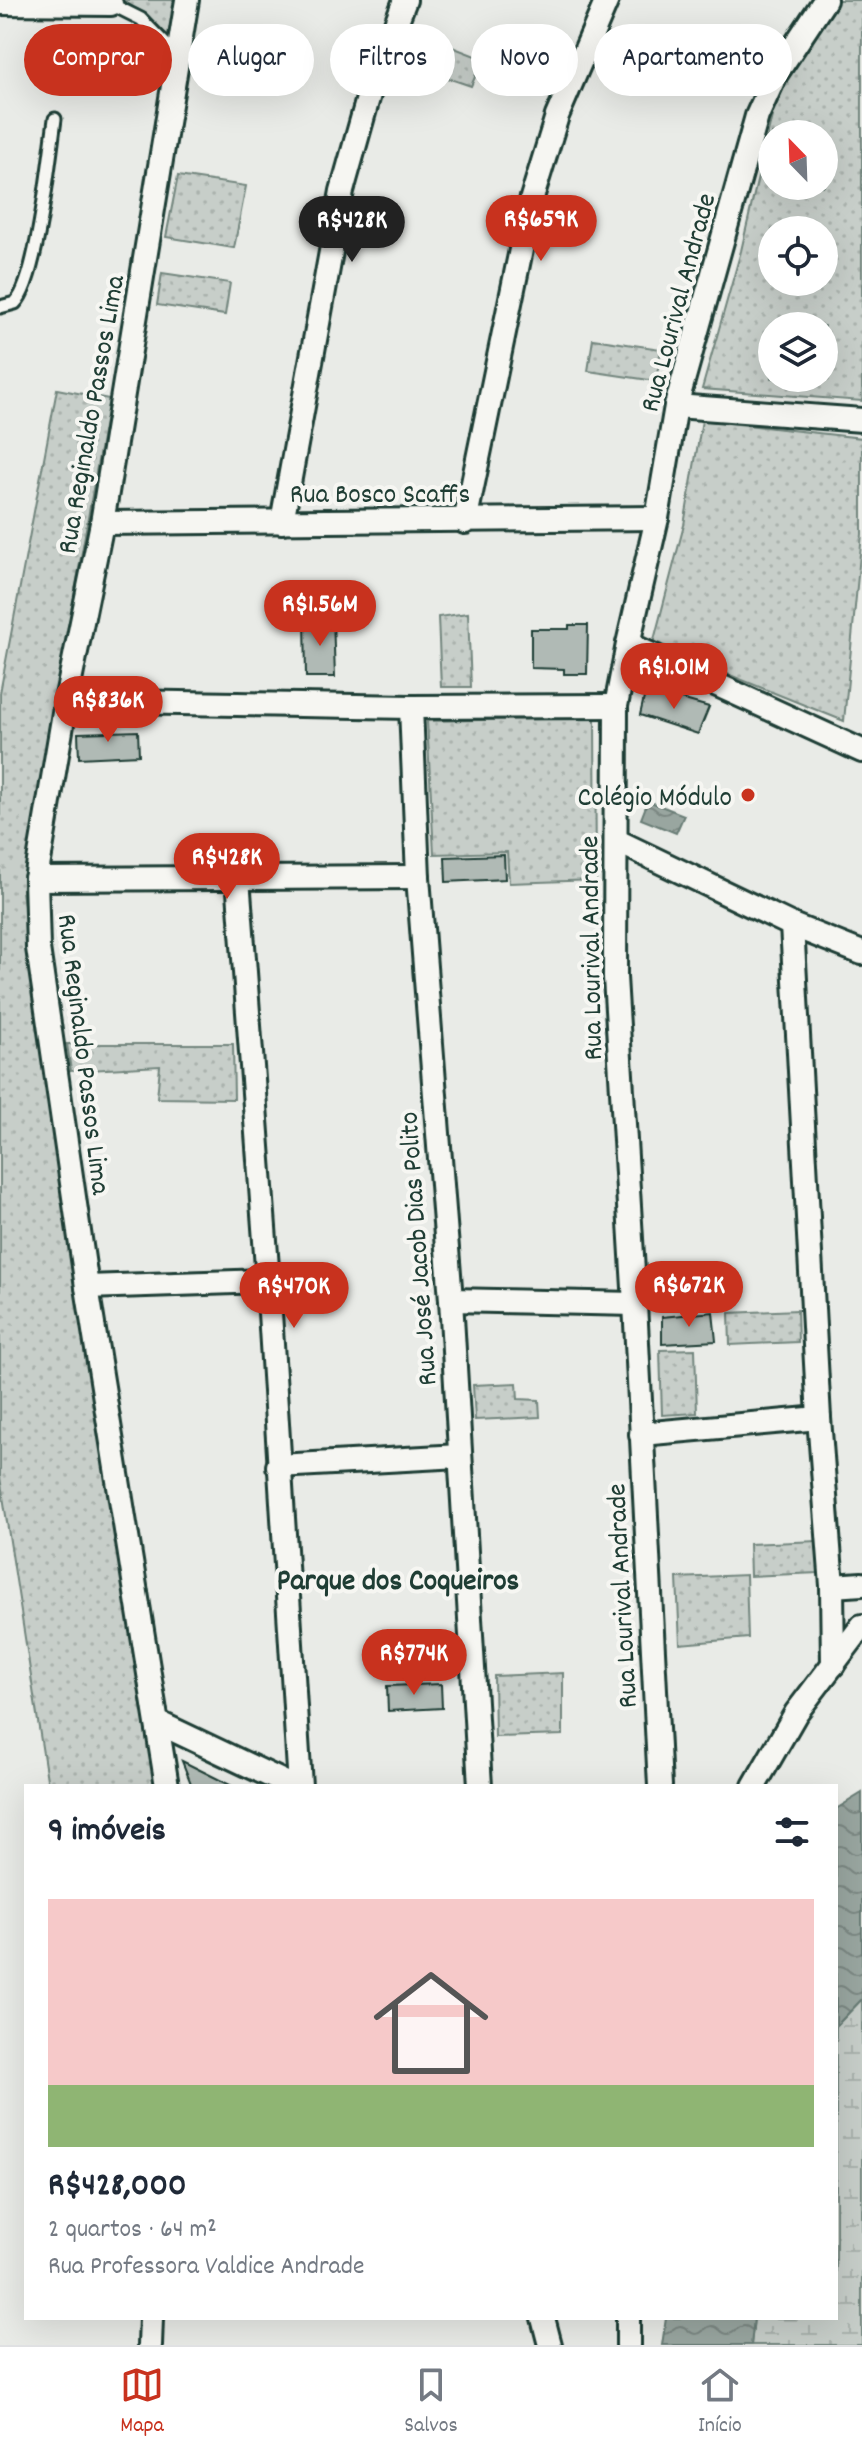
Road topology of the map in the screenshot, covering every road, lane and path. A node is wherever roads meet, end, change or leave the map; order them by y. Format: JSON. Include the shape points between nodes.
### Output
{"nodes":[{"id":1,"x":187,"y":0,"type":"edge"},
{"id":2,"x":405,"y":0,"type":"edge"},
{"id":3,"x":607,"y":0,"type":"edge"},
{"id":4,"x":825,"y":0,"type":"edge"},
{"id":5,"x":82,"y":1,"type":"edge"},
{"id":6,"x":114,"y":2,"type":"edge"},
{"id":7,"x":0,"y":3,"type":"edge"},
{"id":8,"x":178,"y":57,"type":"junction"},
{"id":9,"x":55,"y":119,"type":"dead end"},
{"id":10,"x":0,"y":307,"type":"edge"},
{"id":11,"x":676,"y":406,"type":"junction"},
{"id":12,"x":862,"y":420,"type":"edge"},
{"id":13,"x":657,"y":518,"type":"junction"},
{"id":14,"x":282,"y":522,"type":"junction"},
{"id":15,"x":465,"y":522,"type":"junction"},
{"id":16,"x":102,"y":523,"type":"junction"},
{"id":17,"x":628,"y":644,"type":"junction"},
{"id":18,"x":66,"y":701,"type":"junction"},
{"id":19,"x":616,"y":706,"type":"junction"},
{"id":20,"x":411,"y":707,"type":"junction"},
{"id":21,"x":861,"y":744,"type":"edge"},
{"id":22,"x":617,"y":841,"type":"junction"},
{"id":23,"x":418,"y":877,"type":"junction"},
{"id":24,"x":238,"y":878,"type":"junction"},
{"id":25,"x":36,"y":879,"type":"junction"},
{"id":26,"x":792,"y":925,"type":"junction"},
{"id":27,"x":862,"y":953,"type":"edge"},
{"id":28,"x":268,"y":1281,"type":"junction"},
{"id":29,"x":87,"y":1287,"type":"junction"},
{"id":30,"x":451,"y":1300,"type":"junction"},
{"id":31,"x":635,"y":1304,"type":"junction"},
{"id":32,"x":819,"y":1418,"type":"junction"},
{"id":33,"x":641,"y":1434,"type":"junction"},
{"id":34,"x":460,"y":1456,"type":"junction"},
{"id":35,"x":278,"y":1466,"type":"junction"},
{"id":36,"x":862,"y":1584,"type":"edge"},
{"id":37,"x":832,"y":1586,"type":"junction"},
{"id":38,"x":862,"y":1626,"type":"edge"},
{"id":39,"x":833,"y":1665,"type":"junction"},
{"id":40,"x":157,"y":1722,"type":"junction"},
{"id":41,"x":167,"y":1784,"type":"edge"},
{"id":42,"x":288,"y":1784,"type":"edge"},
{"id":43,"x":300,"y":1784,"type":"edge"},
{"id":44,"x":480,"y":1784,"type":"edge"},
{"id":45,"x":660,"y":1784,"type":"edge"},
{"id":46,"x":755,"y":1784,"type":"edge"},
{"id":47,"x":151,"y":2320,"type":"edge"},
{"id":48,"x":544,"y":2320,"type":"edge"},
{"id":49,"x":628,"y":2320,"type":"edge"},
{"id":50,"x":150,"y":2345,"type":"edge"},
{"id":51,"x":550,"y":2345,"type":"edge"},
{"id":52,"x":628,"y":2345,"type":"edge"}],
"edges":[{"from":1,"to":8,"type":"street","name":"Rua Reginaldo Passos Lima"},
{"from":2,"to":14,"type":"street","via":[[370,91],[342,191]]},
{"from":3,"to":15,"type":"street","via":[[557,116],[531,201]]},
{"from":4,"to":11,"type":"street","name":"Rua Lourival Andrade","via":[[776,74],[757,116]]},
{"from":5,"to":6,"type":"street"},
{"from":5,"to":7,"type":"street"},
{"from":6,"to":8,"type":"lane","via":[[141,19]]},
{"from":8,"to":16,"type":"street","name":"Rua Reginaldo Passos Lima"},
{"from":9,"to":10,"type":"lane","via":[[27,285],[15,303]]},
{"from":11,"to":12,"type":"street"},
{"from":11,"to":13,"type":"street","name":"Rua Lourival Andrade"},
{"from":13,"to":15,"type":"street","name":"Rua Bosco Scaffs"},
{"from":13,"to":17,"type":"street","name":"Rua Lourival Andrade"},
{"from":14,"to":15,"type":"street","name":"Rua Bosco Scaffs"},
{"from":14,"to":16,"type":"street","name":"Rua Bosco Scaffs"},
{"from":16,"to":18,"type":"street","name":"Rua Reginaldo Passos Lima"},
{"from":17,"to":19,"type":"street","name":"Rua Lourival Andrade"},
{"from":17,"to":21,"type":"street"},
{"from":18,"to":20,"type":"street"},
{"from":18,"to":25,"type":"street","name":"Rua Reginaldo Passos Lima"},
{"from":19,"to":20,"type":"street"},
{"from":19,"to":22,"type":"street","name":"Rua Lourival Andrade"},
{"from":20,"to":23,"type":"street","name":"Rua José Jacob Dias Polito"},
{"from":22,"to":26,"type":"street"},
{"from":22,"to":31,"type":"street","name":"Rua Lourival Andrade","via":[[615,977]]},
{"from":23,"to":24,"type":"street"},
{"from":23,"to":30,"type":"street","name":"Rua José Jacob Dias Polito"},
{"from":24,"to":25,"type":"street"},
{"from":24,"to":28,"type":"street"},
{"from":25,"to":29,"type":"street","name":"Rua Reginaldo Passos Lima","via":[[38,948]]},
{"from":26,"to":27,"type":"street"},
{"from":26,"to":32,"type":"street"},
{"from":28,"to":29,"type":"street"},
{"from":28,"to":35,"type":"street"},
{"from":29,"to":40,"type":"street","name":"Rua Reginaldo Passos Lima"},
{"from":30,"to":31,"type":"street"},
{"from":30,"to":34,"type":"street","name":"Rua José Jacob Dias Polito"},
{"from":31,"to":33,"type":"street","name":"Rua Lourival Andrade"},
{"from":32,"to":33,"type":"street"},
{"from":32,"to":37,"type":"street"},
{"from":33,"to":45,"type":"street","name":"Rua Lourival Andrade"},
{"from":34,"to":35,"type":"street"},
{"from":34,"to":44,"type":"street","name":"Rua José Jacob Dias Polito"},
{"from":35,"to":43,"type":"street"},
{"from":36,"to":37,"type":"street"},
{"from":37,"to":39,"type":"street"},
{"from":38,"to":39,"type":"street"},
{"from":39,"to":46,"type":"street","via":[[796,1713]]},
{"from":40,"to":41,"type":"street","name":"Rua Reginaldo Passos Lima"},
{"from":40,"to":42,"type":"street"},
{"from":47,"to":50,"type":"street"},
{"from":48,"to":51,"type":"street"},
{"from":49,"to":52,"type":"street"}]}
